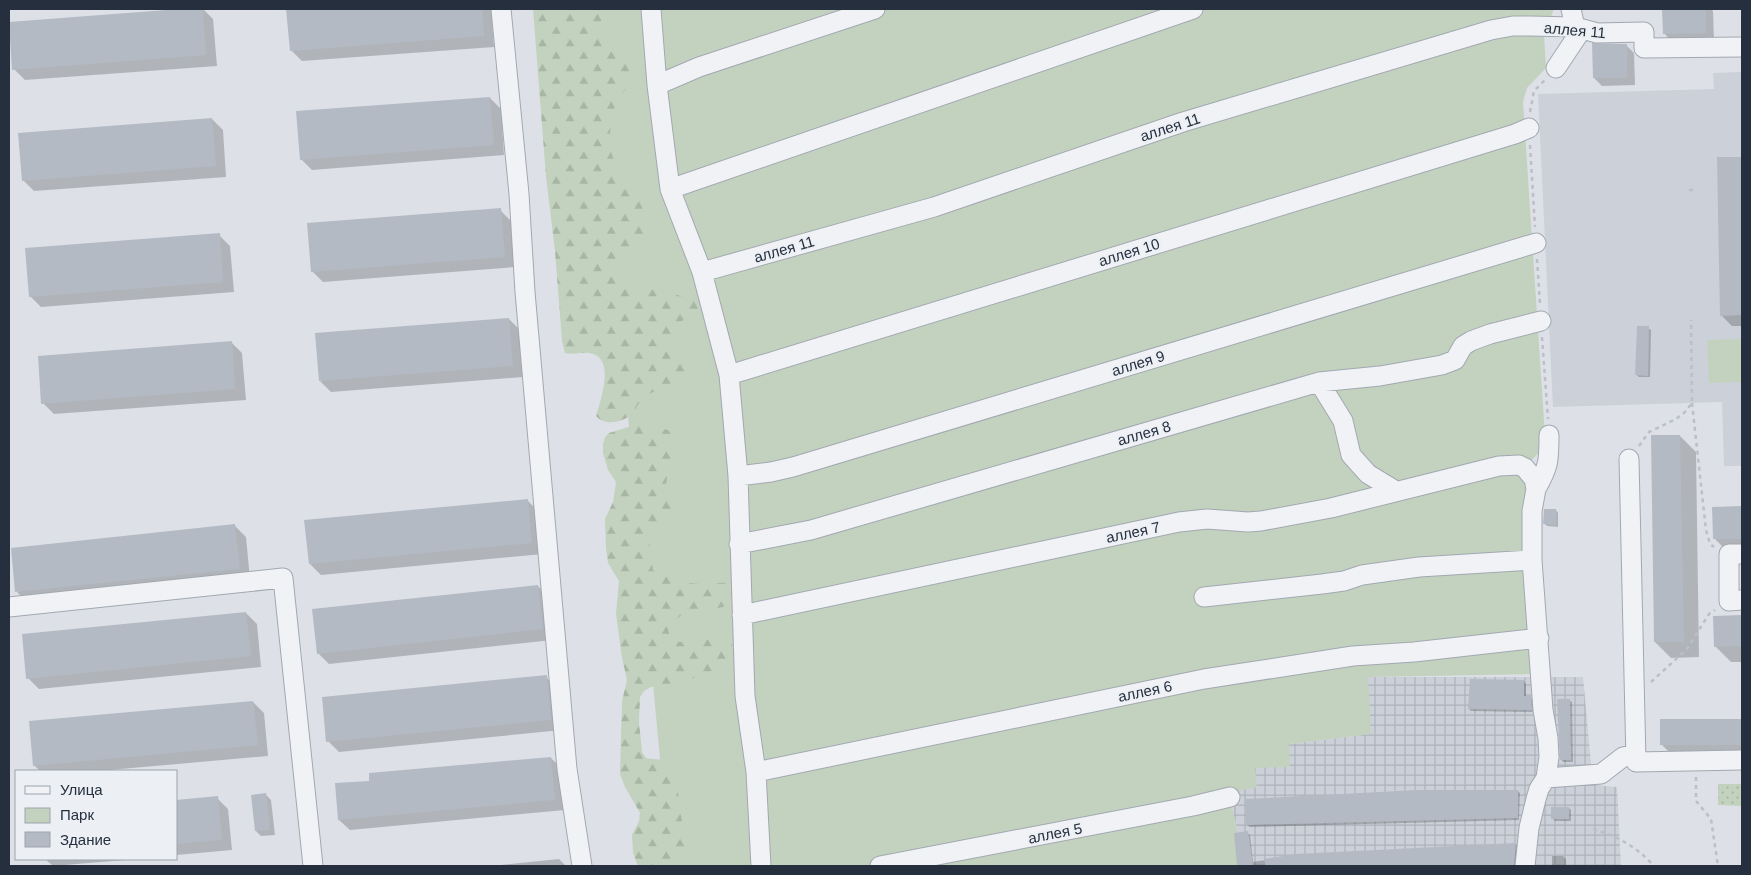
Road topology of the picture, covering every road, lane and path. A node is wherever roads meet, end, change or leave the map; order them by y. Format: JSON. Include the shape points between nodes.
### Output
{"nodes":[{"id":1,"x":501,"y":9,"type":"edge"},
{"id":2,"x":651,"y":9,"type":"edge"},
{"id":3,"x":875,"y":9,"type":"edge"},
{"id":4,"x":1193,"y":9,"type":"edge"},
{"id":5,"x":1572,"y":9,"type":"edge"},
{"id":6,"x":1578,"y":28,"type":"junction"},
{"id":7,"x":1742,"y":47,"type":"edge"},
{"id":8,"x":1556,"y":68,"type":"dead end"},
{"id":9,"x":657,"y":85,"type":"junction"},
{"id":10,"x":1529,"y":128,"type":"dead end"},
{"id":11,"x":670,"y":189,"type":"junction"},
{"id":12,"x":1690,"y":190,"type":"dead end"},
{"id":13,"x":1695,"y":190,"type":"dead end"},
{"id":14,"x":1536,"y":243,"type":"dead end"},
{"id":15,"x":702,"y":272,"type":"junction"},
{"id":16,"x":1691,"y":320,"type":"dead end"},
{"id":17,"x":1541,"y":322,"type":"dead end"},
{"id":18,"x":729,"y":375,"type":"junction"},
{"id":19,"x":1319,"y":382,"type":"junction"},
{"id":20,"x":1692,"y":403,"type":"junction"},
{"id":21,"x":1548,"y":435,"type":"dead end"},
{"id":22,"x":1629,"y":459,"type":"joint"},
{"id":23,"x":738,"y":476,"type":"junction"},
{"id":24,"x":1536,"y":489,"type":"junction"},
{"id":25,"x":1396,"y":491,"type":"junction"},
{"id":26,"x":739,"y":544,"type":"junction"},
{"id":27,"x":1735,"y":554,"type":"edge"},
{"id":28,"x":1532,"y":560,"type":"junction"},
{"id":29,"x":1204,"y":598,"type":"dead end"},
{"id":30,"x":1735,"y":600,"type":"edge"},
{"id":31,"x":9,"y":607,"type":"edge"},
{"id":32,"x":742,"y":616,"type":"junction"},
{"id":33,"x":1538,"y":638,"type":"junction"},
{"id":34,"x":1634,"y":695,"type":"junction"},
{"id":35,"x":1636,"y":754,"type":"junction"},
{"id":36,"x":1742,"y":760,"type":"edge"},
{"id":37,"x":1695,"y":761,"type":"junction"},
{"id":38,"x":756,"y":772,"type":"junction"},
{"id":39,"x":1546,"y":778,"type":"junction"},
{"id":40,"x":1230,"y":797,"type":"dead end"},
{"id":41,"x":1593,"y":829,"type":"dead end"},
{"id":42,"x":313,"y":866,"type":"edge"},
{"id":43,"x":582,"y":866,"type":"edge"},
{"id":44,"x":761,"y":866,"type":"edge"},
{"id":45,"x":880,"y":866,"type":"edge"},
{"id":46,"x":1525,"y":866,"type":"edge"},
{"id":47,"x":1654,"y":866,"type":"edge"},
{"id":48,"x":1718,"y":866,"type":"edge"}],
"edges":[{"from":1,"to":43,"type":"street","via":[[567,770]]},
{"from":2,"to":9,"type":"street"},
{"from":3,"to":9,"type":"street","via":[[699,67]]},
{"from":4,"to":11,"type":"street"},
{"from":5,"to":6,"type":"street"},
{"from":6,"to":7,"type":"street","name":"аллея 11","via":[[1597,33],[1644,32],[1644,48]]},
{"from":6,"to":8,"type":"street"},
{"from":6,"to":15,"type":"street","name":"аллея 11","via":[[1513,26],[1491,30],[1183,122],[934,207]]},
{"from":9,"to":11,"type":"street"},
{"from":10,"to":18,"type":"street","name":"аллея 10"},
{"from":11,"to":15,"type":"street"},
{"from":12,"to":13,"type":"path"},
{"from":14,"to":23,"type":"street","name":"аллея 9","via":[[793,468]]},
{"from":15,"to":18,"type":"street"},
{"from":16,"to":20,"type":"path"},
{"from":17,"to":19,"type":"street","name":"аллея 8","via":[[1471,341],[1463,346],[1455,360],[1442,365]]},
{"from":18,"to":23,"type":"street"},
{"from":19,"to":25,"type":"street","via":[[1343,421],[1351,455],[1368,474]]},
{"from":19,"to":26,"type":"street","name":"аллея 8","via":[[811,530]]},
{"from":20,"to":22,"type":"path","via":[[1684,414],[1649,432]]},
{"from":20,"to":27,"type":"path","via":[[1706,530],[1710,544]]},
{"from":21,"to":24,"type":"street","via":[[1546,471]]},
{"from":22,"to":34,"type":"street"},
{"from":23,"to":26,"type":"street"},
{"from":24,"to":25,"type":"street","name":"аллея 7","via":[[1534,479],[1519,465],[1499,466]]},
{"from":24,"to":28,"type":"street","via":[[1532,511]]},
{"from":25,"to":32,"type":"street","name":"аллея 7","via":[[1261,521],[1207,519],[1179,522]]},
{"from":26,"to":32,"type":"street"},
{"from":27,"to":30,"type":"street"},
{"from":28,"to":29,"type":"street","via":[[1420,567],[1362,575],[1344,581]]},
{"from":28,"to":33,"type":"street"},
{"from":30,"to":34,"type":"path","via":[[1709,614],[1687,650]]},
{"from":31,"to":42,"type":"street","via":[[282,578]]},
{"from":32,"to":38,"type":"street","via":[[745,696]]},
{"from":33,"to":38,"type":"street","name":"аллея 6","via":[[1353,656],[1204,679]]},
{"from":33,"to":39,"type":"street","via":[[1548,738]]},
{"from":34,"to":35,"type":"street"},
{"from":35,"to":37,"type":"street","via":[[1636,762]]},
{"from":35,"to":39,"type":"street","via":[[1623,757],[1601,774]]},
{"from":36,"to":37,"type":"street"},
{"from":37,"to":48,"type":"path","via":[[1696,801],[1710,818]]},
{"from":38,"to":44,"type":"street"},
{"from":39,"to":46,"type":"street","via":[[1536,799]]},
{"from":40,"to":45,"type":"street","name":"аллея 5"},
{"from":41,"to":47,"type":"path","via":[[1614,836],[1642,853]]}]}
